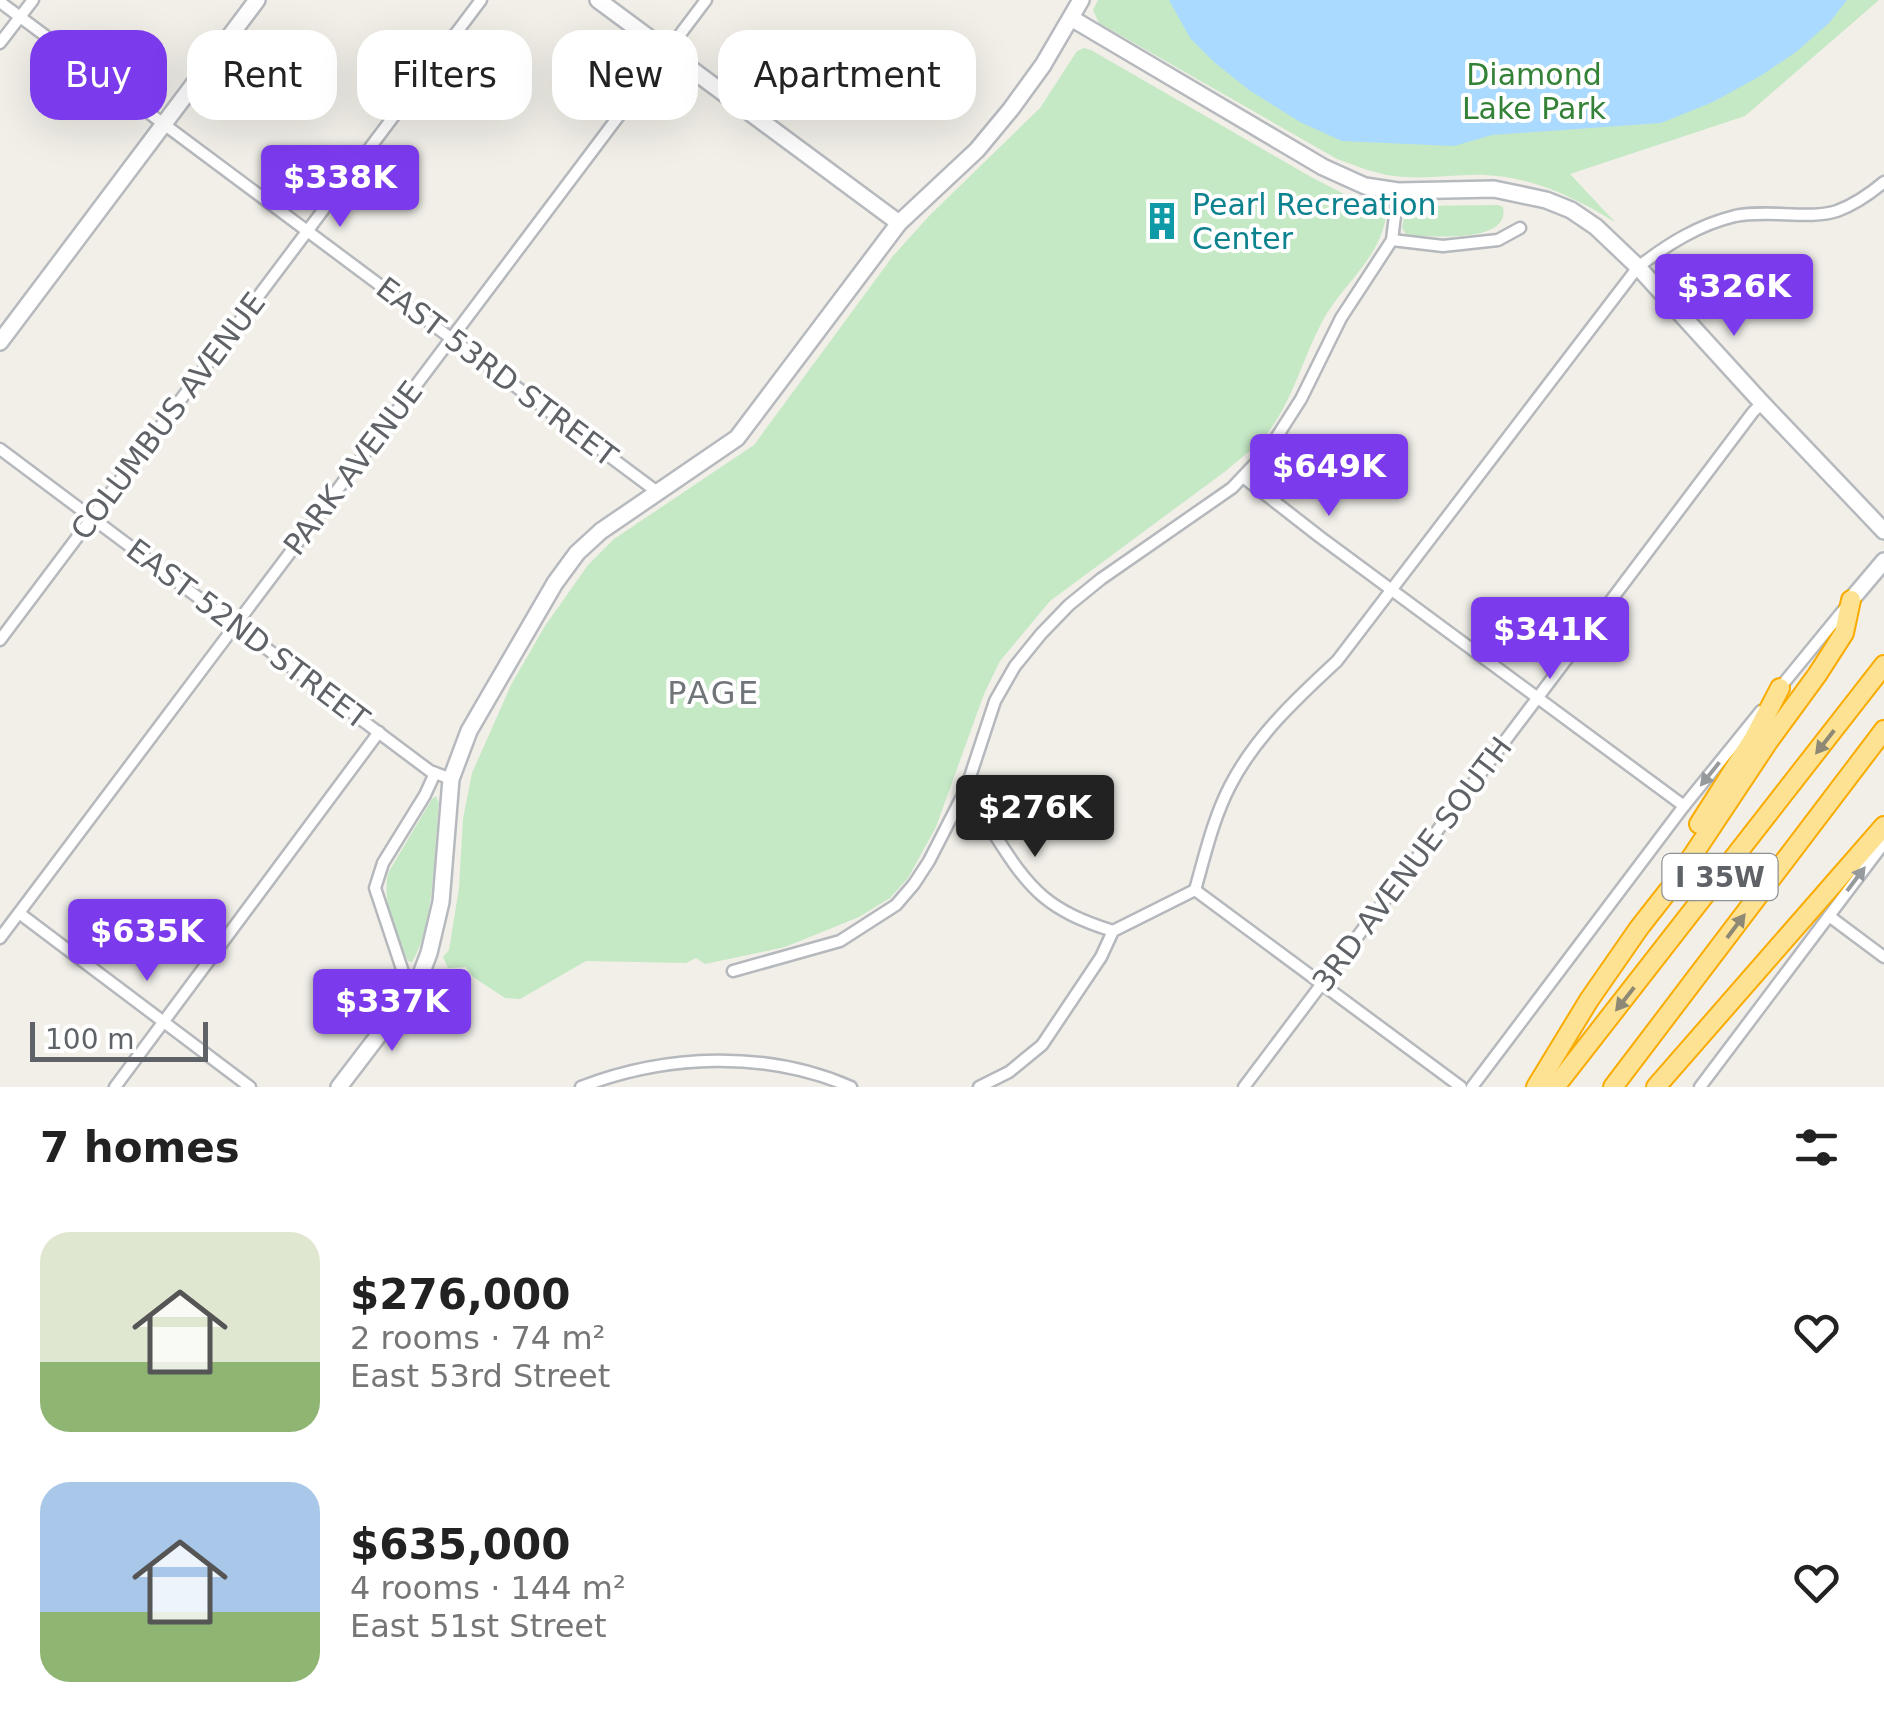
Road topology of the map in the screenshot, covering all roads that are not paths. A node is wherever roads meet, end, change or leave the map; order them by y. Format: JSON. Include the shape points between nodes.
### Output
{"nodes":[{"id":1,"x":32,"y":0,"type":"edge"},
{"id":2,"x":257,"y":0,"type":"edge"},
{"id":3,"x":480,"y":0,"type":"edge"},
{"id":4,"x":598,"y":0,"type":"edge"},
{"id":5,"x":706,"y":0,"type":"edge"},
{"id":6,"x":1081,"y":0,"type":"edge"},
{"id":7,"x":0,"y":2,"type":"edge"},
{"id":8,"x":20,"y":16,"type":"junction"},
{"id":9,"x":1071,"y":18,"type":"junction"},
{"id":10,"x":639,"y":30,"type":"edge"},
{"id":11,"x":683,"y":30,"type":"edge"},
{"id":12,"x":0,"y":43,"type":"edge"},
{"id":13,"x":698,"y":74,"type":"edge"},
{"id":14,"x":615,"y":120,"type":"edge"},
{"id":15,"x":163,"y":124,"type":"junction"},
{"id":16,"x":1884,"y":182,"type":"edge"},
{"id":17,"x":1398,"y":191,"type":"junction"},
{"id":18,"x":899,"y":224,"type":"junction"},
{"id":19,"x":1520,"y":228,"type":"dead end"},
{"id":20,"x":308,"y":231,"type":"junction"},
{"id":21,"x":1392,"y":240,"type":"junction"},
{"id":22,"x":1638,"y":267,"type":"junction"},
{"id":23,"x":451,"y":338,"type":"junction"},
{"id":24,"x":0,"y":342,"type":"edge"},
{"id":25,"x":1762,"y":403,"type":"junction"},
{"id":26,"x":0,"y":448,"type":"edge"},
{"id":27,"x":1243,"y":477,"type":"junction"},
{"id":28,"x":656,"y":491,"type":"junction"},
{"id":29,"x":92,"y":518,"type":"junction"},
{"id":30,"x":1884,"y":531,"type":"edge"},
{"id":31,"x":1884,"y":561,"type":"edge"},
{"id":32,"x":1392,"y":590,"type":"junction"},
{"id":33,"x":1851,"y":600,"type":"junction"},
{"id":34,"x":235,"y":625,"type":"junction"},
{"id":35,"x":0,"y":640,"type":"edge"},
{"id":36,"x":1884,"y":665,"type":"edge"},
{"id":37,"x":1780,"y":688,"type":"junction"},
{"id":38,"x":1537,"y":698,"type":"junction"},
{"id":39,"x":1884,"y":730,"type":"edge"},
{"id":40,"x":379,"y":732,"type":"junction"},
{"id":41,"x":443,"y":776,"type":"junction"},
{"id":42,"x":966,"y":789,"type":"junction"},
{"id":43,"x":1684,"y":806,"type":"junction"},
{"id":44,"x":1884,"y":826,"type":"edge"},
{"id":45,"x":1884,"y":843,"type":"edge"},
{"id":46,"x":1196,"y":890,"type":"junction"},
{"id":47,"x":1828,"y":916,"type":"junction"},
{"id":48,"x":10,"y":919,"type":"edge"},
{"id":49,"x":1638,"y":928,"type":"junction"},
{"id":50,"x":1113,"y":931,"type":"junction"},
{"id":51,"x":0,"y":938,"type":"edge"},
{"id":52,"x":1884,"y":956,"type":"edge"},
{"id":53,"x":733,"y":971,"type":"dead end"},
{"id":54,"x":1322,"y":984,"type":"junction"},
{"id":55,"x":410,"y":994,"type":"junction"},
{"id":56,"x":164,"y":1022,"type":"junction"},
{"id":57,"x":115,"y":1087,"type":"edge"},
{"id":58,"x":250,"y":1087,"type":"edge"},
{"id":59,"x":339,"y":1087,"type":"edge"},
{"id":60,"x":581,"y":1087,"type":"edge"},
{"id":61,"x":851,"y":1087,"type":"edge"},
{"id":62,"x":979,"y":1087,"type":"edge"},
{"id":63,"x":1244,"y":1087,"type":"edge"},
{"id":64,"x":1462,"y":1087,"type":"edge"},
{"id":65,"x":1472,"y":1087,"type":"edge"},
{"id":66,"x":1536,"y":1087,"type":"edge"},
{"id":67,"x":1555,"y":1087,"type":"edge"},
{"id":68,"x":1613,"y":1087,"type":"edge"},
{"id":69,"x":1656,"y":1087,"type":"edge"},
{"id":70,"x":1700,"y":1087,"type":"edge"}],
"edges":[{"from":1,"to":8,"type":"street"},
{"from":2,"to":15,"type":"street"},
{"from":3,"to":20,"type":"street","name":"COLUMBUS AVENUE"},
{"from":4,"to":10,"type":"street"},
{"from":5,"to":11,"type":"street","name":"PARK AVENUE"},
{"from":6,"to":9,"type":"street"},
{"from":7,"to":8,"type":"street","name":"EAST 53RD STREET"},
{"from":8,"to":12,"type":"street"},
{"from":8,"to":15,"type":"street","name":"EAST 53RD STREET"},
{"from":9,"to":17,"type":"street","via":[[1322,166],[1365,186]]},
{"from":9,"to":18,"type":"street","via":[[977,150]]},
{"from":13,"to":18,"type":"street"},
{"from":14,"to":23,"type":"street","name":"PARK AVENUE"},
{"from":15,"to":20,"type":"street","name":"EAST 53RD STREET"},
{"from":15,"to":24,"type":"street"},
{"from":16,"to":22,"type":"street","via":[[1837,211],[1765,212],[1709,224]]},
{"from":17,"to":21,"type":"street"},
{"from":17,"to":22,"type":"street","via":[[1494,189],[1546,200],[1596,227]]},
{"from":18,"to":28,"type":"street","via":[[737,438]]},
{"from":19,"to":21,"type":"street","via":[[1498,240],[1443,246]]},
{"from":20,"to":23,"type":"street","name":"EAST 53RD STREET"},
{"from":20,"to":29,"type":"street","name":"COLUMBUS AVENUE"},
{"from":21,"to":27,"type":"street","via":[[1284,426]]},
{"from":22,"to":25,"type":"street"},
{"from":22,"to":32,"type":"street"},
{"from":23,"to":28,"type":"street","name":"EAST 53RD STREET"},
{"from":23,"to":34,"type":"street","name":"PARK AVENUE"},
{"from":25,"to":30,"type":"street"},
{"from":25,"to":38,"type":"street","name":"3RD AVENUE SOUTH"},
{"from":26,"to":29,"type":"street","name":"EAST 52ND STREET"},
{"from":27,"to":32,"type":"street"},
{"from":27,"to":42,"type":"street","via":[[1101,579],[1041,634],[995,702]]},
{"from":28,"to":41,"type":"street","via":[[600,531],[554,583]]},
{"from":29,"to":34,"type":"street","name":"EAST 52ND STREET"},
{"from":29,"to":35,"type":"street","name":"COLUMBUS AVENUE"},
{"from":31,"to":33,"type":"street"},
{"from":32,"to":38,"type":"street"},
{"from":32,"to":46,"type":"street","via":[[1247,757],[1216,820]]},
{"from":33,"to":37,"type":"street"},
{"from":33,"to":49,"type":"highway","via":[[1844,633],[1817,676]]},
{"from":34,"to":40,"type":"street","name":"EAST 52ND STREET"},
{"from":34,"to":48,"type":"street","name":"PARK AVENUE"},
{"from":36,"to":67,"type":"highway","number":"I 35W","one_way":true},
{"from":37,"to":43,"type":"street","one_way":true},
{"from":37,"to":49,"type":"highway"},
{"from":38,"to":43,"type":"street"},
{"from":38,"to":54,"type":"street","name":"3RD AVENUE SOUTH"},
{"from":68,"to":39,"type":"highway","number":"I 35W","one_way":true},
{"from":40,"to":41,"type":"street","name":"EAST 52ND STREET"},
{"from":40,"to":56,"type":"street"},
{"from":41,"to":55,"type":"street","via":[[441,902]]},
{"from":41,"to":55,"type":"street","via":[[382,863],[374,888]]},
{"from":42,"to":50,"type":"street","via":[[1033,889],[1077,918]]},
{"from":42,"to":53,"type":"street","via":[[929,861],[896,906],[840,941]]},
{"from":43,"to":65,"type":"street"},
{"from":44,"to":69,"type":"highway"},
{"from":47,"to":45,"type":"street","one_way":true},
{"from":46,"to":50,"type":"street"},
{"from":46,"to":54,"type":"street"},
{"from":47,"to":52,"type":"street"},
{"from":47,"to":70,"type":"street"},
{"from":48,"to":51,"type":"street","name":"PARK AVENUE"},
{"from":48,"to":56,"type":"street"},
{"from":49,"to":66,"type":"highway"},
{"from":50,"to":62,"type":"street","via":[[1042,1045]]},
{"from":54,"to":63,"type":"street","name":"3RD AVENUE SOUTH"},
{"from":54,"to":64,"type":"street"},
{"from":55,"to":59,"type":"street"},
{"from":56,"to":57,"type":"street"},
{"from":56,"to":58,"type":"street"},
{"from":60,"to":61,"type":"street","via":[[642,1069],[741,1060],[800,1068]]}]}
